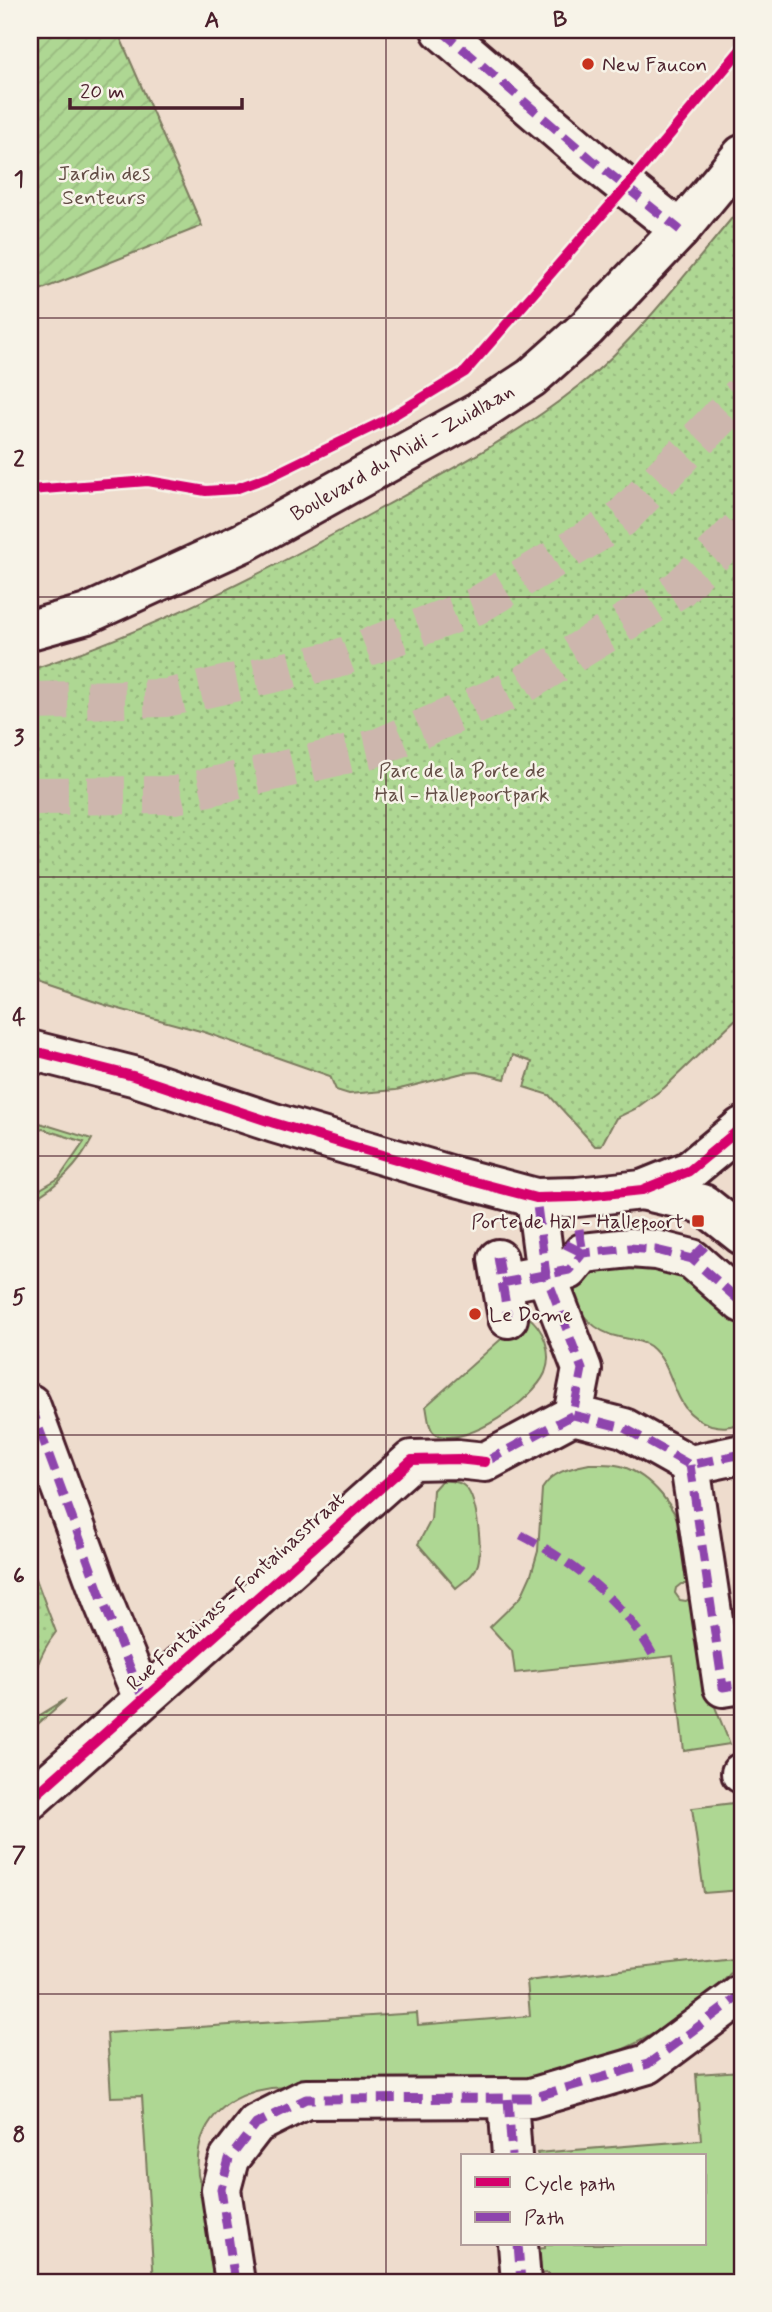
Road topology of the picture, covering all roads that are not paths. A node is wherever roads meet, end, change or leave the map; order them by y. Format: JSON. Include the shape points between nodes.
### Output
{"nodes":[{"id":1,"x":441,"y":30,"type":"edge"},
{"id":2,"x":742,"y":155,"type":"edge"},
{"id":3,"x":680,"y":230,"type":"junction"},
{"id":4,"x":30,"y":630,"type":"edge"},
{"id":5,"x":30,"y":1050,"type":"edge"},
{"id":6,"x":742,"y":1126,"type":"edge"},
{"id":7,"x":642,"y":1189,"type":"junction"},
{"id":8,"x":536,"y":1198,"type":"junction"},
{"id":9,"x":742,"y":1236,"type":"edge"},
{"id":10,"x":568,"y":1250,"type":"junction"},
{"id":11,"x":502,"y":1286,"type":"dead end"},
{"id":12,"x":742,"y":1303,"type":"edge"},
{"id":13,"x":30,"y":1404,"type":"edge"},
{"id":14,"x":573,"y":1415,"type":"junction"},
{"id":15,"x":742,"y":1454,"type":"edge"},
{"id":16,"x":690,"y":1465,"type":"junction"},
{"id":17,"x":742,"y":1684,"type":"edge"},
{"id":18,"x":143,"y":1699,"type":"junction"},
{"id":19,"x":30,"y":1800,"type":"edge"},
{"id":20,"x":742,"y":1994,"type":"edge"},
{"id":21,"x":508,"y":2098,"type":"junction"},
{"id":22,"x":512,"y":2154,"type":"edge"},
{"id":23,"x":518,"y":2246,"type":"edge"},
{"id":24,"x":235,"y":2282,"type":"edge"},
{"id":25,"x":521,"y":2282,"type":"edge"}],
"edges":[{"from":1,"to":3,"type":"street"},
{"from":2,"to":3,"type":"street","name":"Boulevard du Midi - Zuidlaan"},
{"from":3,"to":4,"type":"street","name":"Boulevard du Midi - Zuidlaan","via":[[587,328],[531,378],[478,412],[244,542],[88,614]]},
{"from":5,"to":8,"type":"street","via":[[133,1076],[325,1138]]},
{"from":6,"to":7,"type":"street","via":[[689,1171]]},
{"from":7,"to":8,"type":"street"},
{"from":7,"to":9,"type":"street","via":[[703,1204]]},
{"from":8,"to":10,"type":"street"},
{"from":10,"to":11,"type":"street"},
{"from":10,"to":12,"type":"street","via":[[699,1252]]},
{"from":10,"to":14,"type":"street","via":[[582,1369]]},
{"from":13,"to":18,"type":"street"},
{"from":14,"to":16,"type":"street","via":[[624,1428]]},
{"from":14,"to":18,"type":"street","name":"Rue Fontainas - Fontainasstraat","via":[[485,1462],[412,1460]]},
{"from":15,"to":16,"type":"street"},
{"from":16,"to":17,"type":"street","via":[[723,1687]]},
{"from":18,"to":19,"type":"street","name":"Rue Fontainas - Fontainasstraat"},
{"from":20,"to":21,"type":"street","via":[[648,2064],[531,2098]]},
{"from":21,"to":22,"type":"street"},
{"from":21,"to":24,"type":"street","via":[[306,2099],[256,2124],[229,2159],[221,2189]]},
{"from":23,"to":25,"type":"street"}]}
